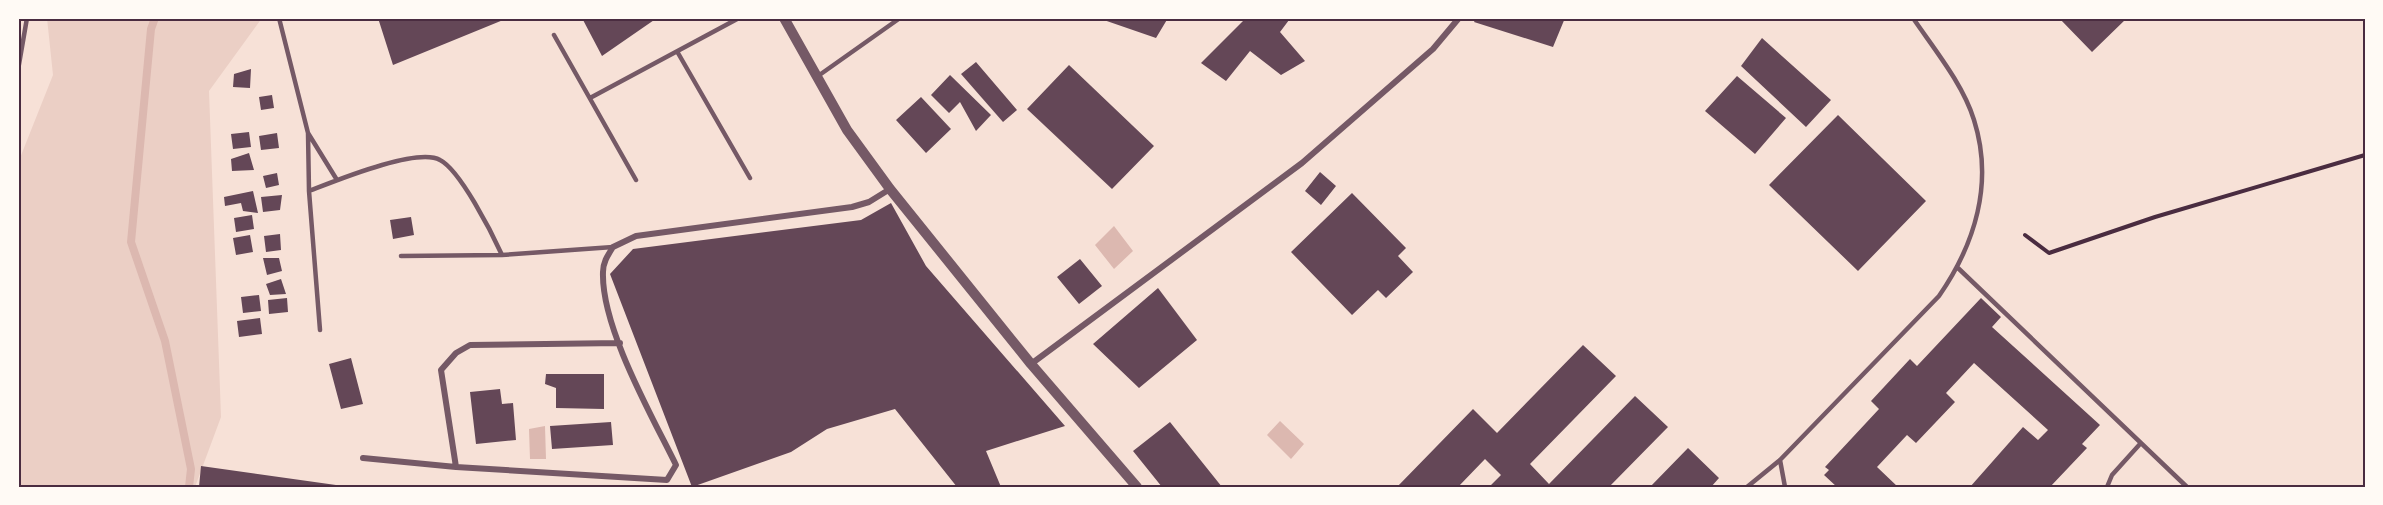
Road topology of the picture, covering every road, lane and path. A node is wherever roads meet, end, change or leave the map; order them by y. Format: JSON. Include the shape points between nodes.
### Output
{"nodes":[{"id":1,"x":27,"y":18,"type":"edge"},
{"id":2,"x":279,"y":18,"type":"edge"},
{"id":3,"x":740,"y":18,"type":"edge"},
{"id":4,"x":784,"y":18,"type":"edge"},
{"id":5,"x":900,"y":18,"type":"edge"},
{"id":6,"x":1459,"y":18,"type":"edge"},
{"id":7,"x":1913,"y":18,"type":"edge"},
{"id":8,"x":554,"y":35,"type":"dead end"},
{"id":9,"x":678,"y":53,"type":"junction"},
{"id":10,"x":18,"y":70,"type":"edge"},
{"id":11,"x":816,"y":77,"type":"junction"},
{"id":12,"x":590,"y":98,"type":"junction"},
{"id":13,"x":308,"y":133,"type":"junction"},
{"id":14,"x":2365,"y":154,"type":"edge"},
{"id":15,"x":750,"y":178,"type":"dead end"},
{"id":16,"x":338,"y":180,"type":"junction"},
{"id":17,"x":636,"y":180,"type":"dead end"},
{"id":18,"x":890,"y":189,"type":"junction"},
{"id":19,"x":309,"y":191,"type":"junction"},
{"id":20,"x":2025,"y":235,"type":"dead end"},
{"id":21,"x":613,"y":247,"type":"junction"},
{"id":22,"x":502,"y":255,"type":"junction"},
{"id":23,"x":401,"y":256,"type":"dead end"},
{"id":24,"x":1958,"y":268,"type":"junction"},
{"id":25,"x":320,"y":330,"type":"dead end"},
{"id":26,"x":620,"y":343,"type":"junction"},
{"id":27,"x":1031,"y":364,"type":"junction"},
{"id":28,"x":2140,"y":444,"type":"junction"},
{"id":29,"x":363,"y":458,"type":"dead end"},
{"id":30,"x":1780,"y":460,"type":"junction"},
{"id":31,"x":456,"y":467,"type":"junction"},
{"id":32,"x":1137,"y":487,"type":"edge"},
{"id":33,"x":1747,"y":487,"type":"edge"},
{"id":34,"x":1785,"y":487,"type":"edge"},
{"id":35,"x":2107,"y":487,"type":"edge"},
{"id":36,"x":2187,"y":487,"type":"edge"}],
"edges":[{"from":1,"to":10,"type":"lane"},
{"from":2,"to":13,"type":"lane"},
{"from":3,"to":9,"type":"lane"},
{"from":4,"to":11,"type":"street"},
{"from":5,"to":11,"type":"lane"},
{"from":6,"to":27,"type":"street","via":[[1433,49],[1302,163]]},
{"from":7,"to":24,"type":"lane","via":[[1974,118],[1982,152],[1982,187],[1975,228]]},
{"from":8,"to":12,"type":"lane"},
{"from":9,"to":12,"type":"lane"},
{"from":9,"to":15,"type":"lane"},
{"from":11,"to":18,"type":"street","via":[[847,130]]},
{"from":12,"to":17,"type":"lane"},
{"from":13,"to":16,"type":"lane"},
{"from":13,"to":19,"type":"lane"},
{"from":14,"to":20,"type":"path","via":[[2049,253]]},
{"from":16,"to":19,"type":"lane"},
{"from":16,"to":22,"type":"lane","via":[[420,155],[440,159],[455,172]]},
{"from":18,"to":21,"type":"street","via":[[852,207],[636,236]]},
{"from":18,"to":27,"type":"street"},
{"from":19,"to":25,"type":"lane"},
{"from":21,"to":22,"type":"lane"},
{"from":21,"to":26,"type":"street","via":[[605,262],[604,286]]},
{"from":22,"to":23,"type":"lane"},
{"from":24,"to":28,"type":"lane"},
{"from":24,"to":30,"type":"lane","via":[[1939,296]]},
{"from":26,"to":31,"type":"street","via":[[470,345],[456,353],[441,370]]},
{"from":26,"to":31,"type":"street","via":[[676,465],[667,480]]},
{"from":27,"to":32,"type":"street"},
{"from":28,"to":35,"type":"lane","via":[[2112,475]]},
{"from":28,"to":36,"type":"lane"},
{"from":29,"to":31,"type":"street"},
{"from":30,"to":33,"type":"lane"},
{"from":30,"to":34,"type":"lane"}]}
